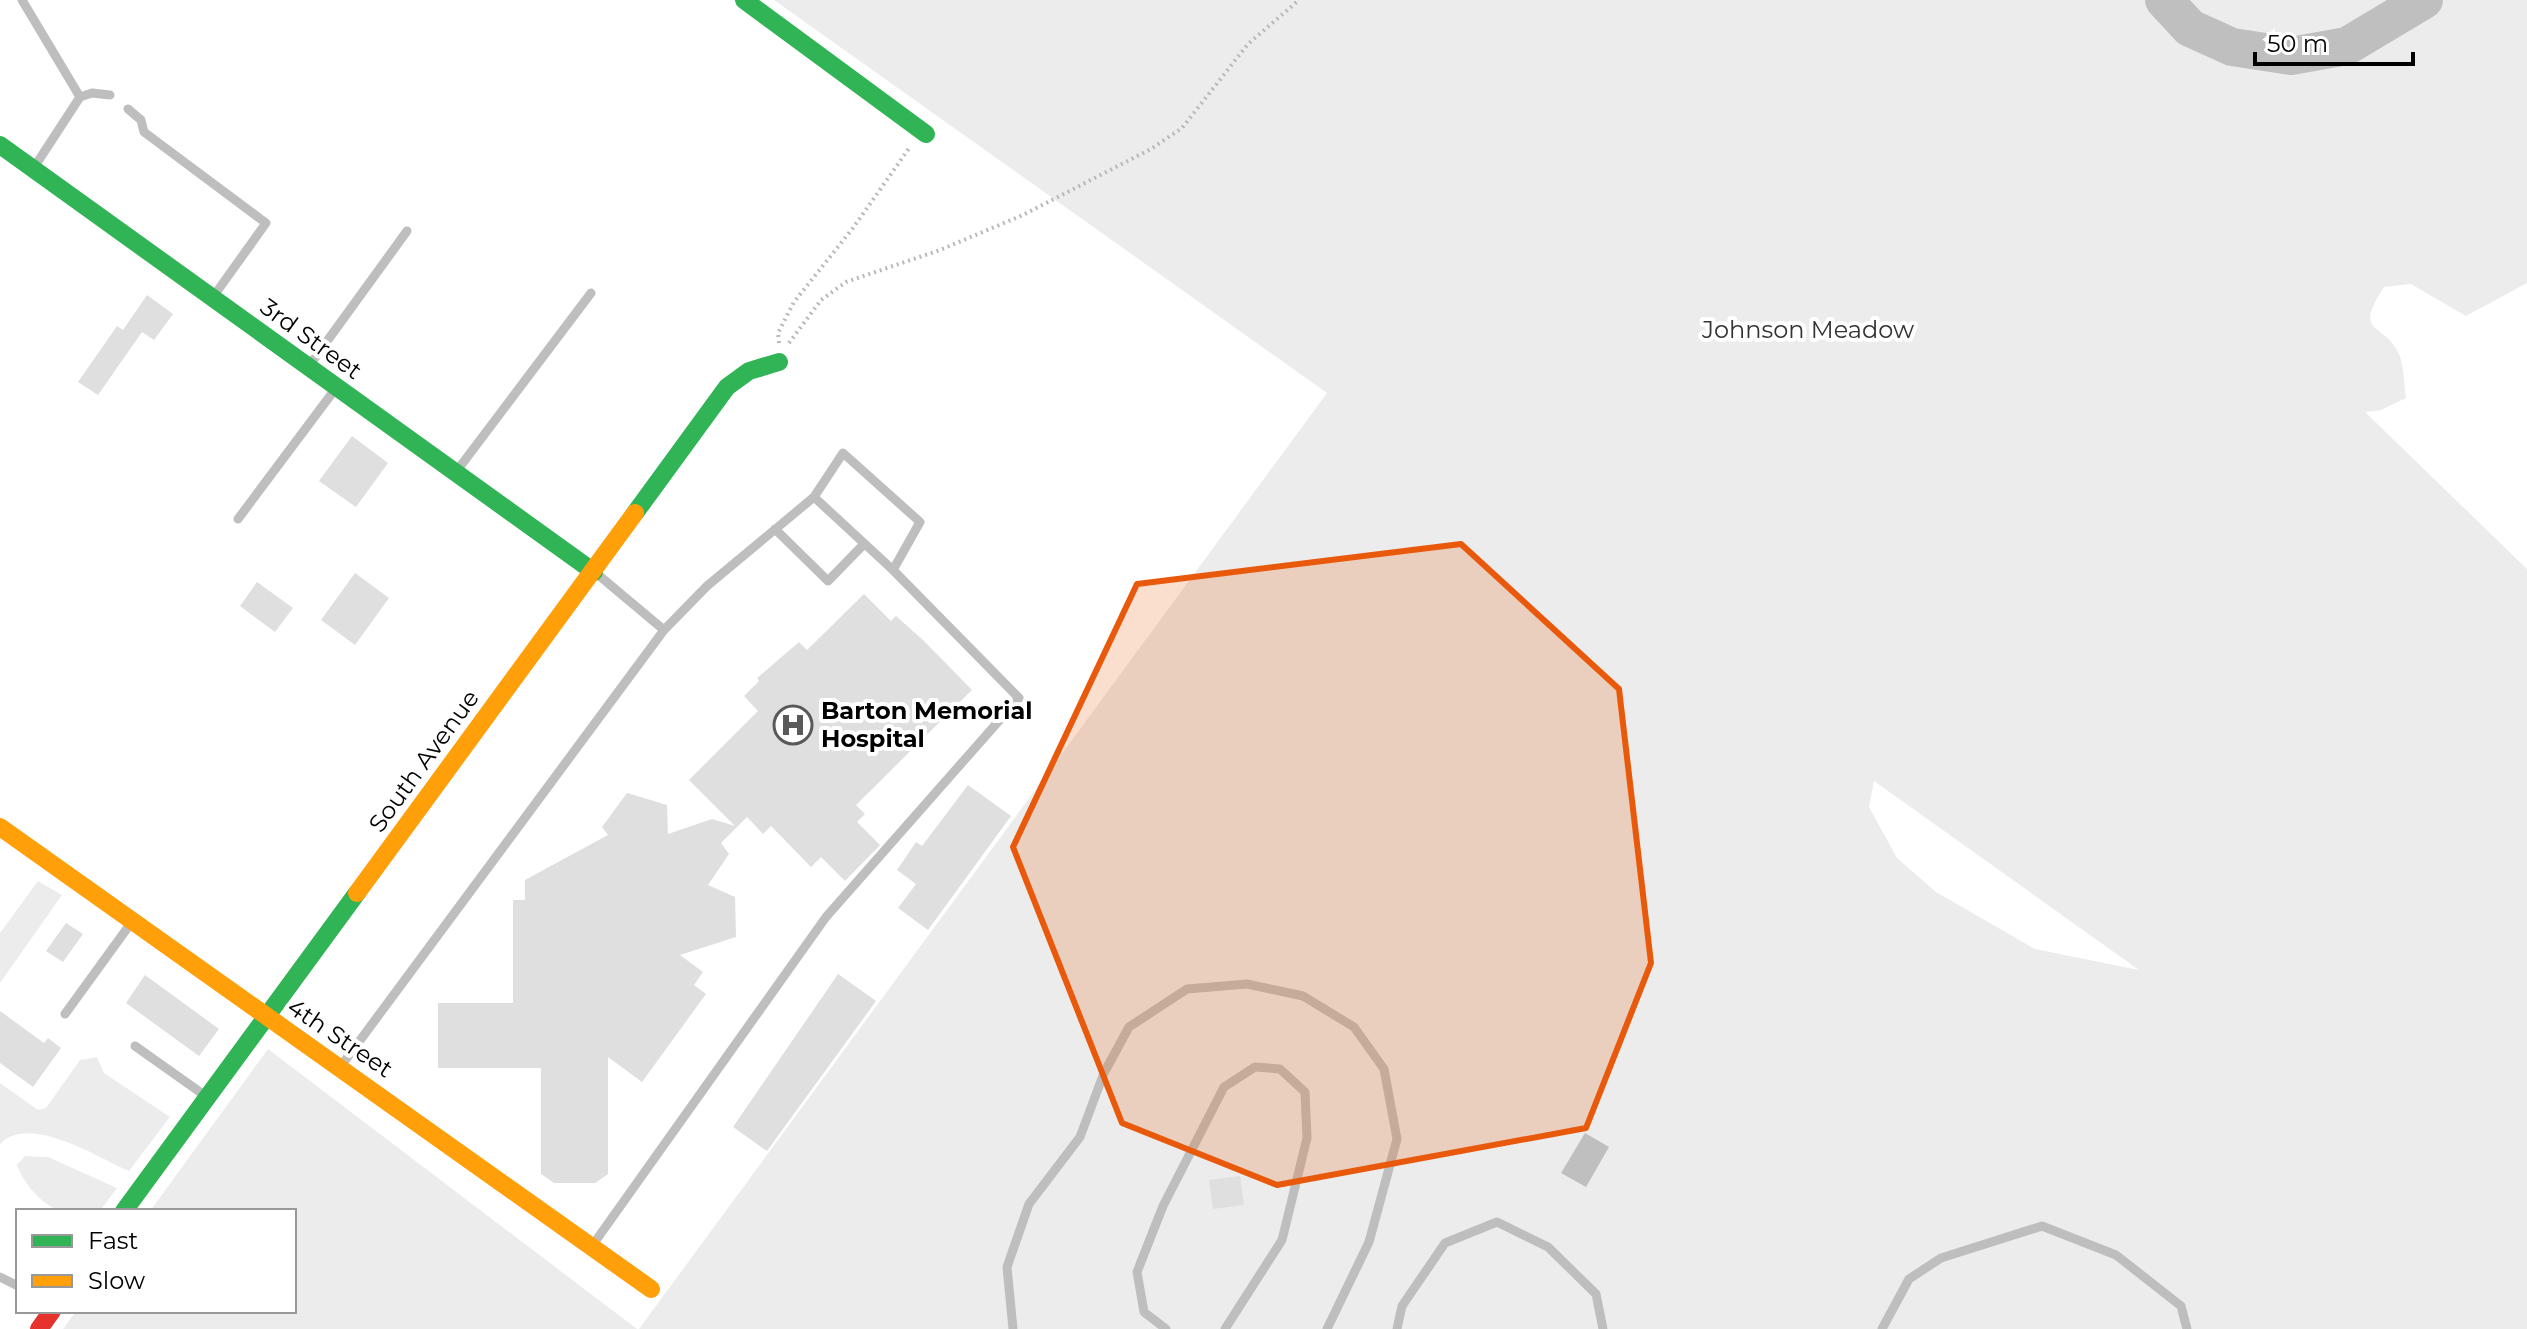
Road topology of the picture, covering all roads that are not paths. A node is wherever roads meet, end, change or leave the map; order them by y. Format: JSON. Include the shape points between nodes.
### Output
{"nodes":[{"id":1,"x":22,"y":0,"type":"edge"},
{"id":2,"x":744,"y":0,"type":"edge"},
{"id":3,"x":110,"y":95,"type":"dead end"},
{"id":4,"x":80,"y":97,"type":"junction"},
{"id":5,"x":128,"y":109,"type":"dead end"},
{"id":6,"x":926,"y":134,"type":"road end"},
{"id":7,"x":0,"y":145,"type":"edge"},
{"id":8,"x":33,"y":169,"type":"junction"},
{"id":9,"x":407,"y":231,"type":"dead end"},
{"id":10,"x":591,"y":293,"type":"dead end"},
{"id":11,"x":213,"y":297,"type":"junction"},
{"id":12,"x":779,"y":362,"type":"road end"},
{"id":13,"x":309,"y":366,"type":"junction"},
{"id":14,"x":336,"y":388,"type":"junction"},
{"id":15,"x":456,"y":472,"type":"junction"},
{"id":16,"x":814,"y":497,"type":"junction"},
{"id":17,"x":238,"y":519,"type":"dead end"},
{"id":18,"x":775,"y":529,"type":"junction"},
{"id":19,"x":864,"y":544,"type":"junction"},
{"id":20,"x":893,"y":570,"type":"junction"},
{"id":21,"x":594,"y":572,"type":"junction"},
{"id":22,"x":664,"y":630,"type":"junction"},
{"id":23,"x":0,"y":827,"type":"edge"},
{"id":24,"x":132,"y":921,"type":"junction"},
{"id":25,"x":65,"y":1014,"type":"dead end"},
{"id":26,"x":266,"y":1016,"type":"junction"},
{"id":27,"x":135,"y":1046,"type":"dead end"},
{"id":28,"x":341,"y":1066,"type":"junction"},
{"id":29,"x":207,"y":1097,"type":"junction"},
{"id":30,"x":125,"y":1209,"type":"edge"},
{"id":31,"x":592,"y":1246,"type":"junction"},
{"id":32,"x":651,"y":1289,"type":"dead end"},
{"id":33,"x":1013,"y":1329,"type":"edge"},
{"id":34,"x":1166,"y":1329,"type":"edge"},
{"id":35,"x":1225,"y":1329,"type":"edge"},
{"id":36,"x":1327,"y":1329,"type":"edge"},
{"id":37,"x":1397,"y":1329,"type":"edge"},
{"id":38,"x":1603,"y":1329,"type":"edge"},
{"id":39,"x":1882,"y":1329,"type":"edge"},
{"id":40,"x":2187,"y":1329,"type":"edge"}],
"edges":[{"from":1,"to":4,"type":"lane"},
{"from":2,"to":6,"type":"street"},
{"from":3,"to":4,"type":"lane"},
{"from":4,"to":8,"type":"lane"},
{"from":5,"to":11,"type":"lane","via":[[141,120],[144,132],[266,223]]},
{"from":7,"to":8,"type":"street","name":"3rd Street"},
{"from":8,"to":11,"type":"street","name":"3rd Street"},
{"from":9,"to":13,"type":"lane"},
{"from":10,"to":15,"type":"lane"},
{"from":11,"to":13,"type":"street","name":"3rd Street"},
{"from":12,"to":21,"type":"street","name":"South Avenue","via":[[749,371],[727,387]]},
{"from":13,"to":14,"type":"street","name":"3rd Street"},
{"from":14,"to":15,"type":"street","name":"3rd Street"},
{"from":14,"to":17,"type":"lane"},
{"from":15,"to":21,"type":"street","name":"3rd Street"},
{"from":16,"to":18,"type":"lane"},
{"from":16,"to":19,"type":"lane"},
{"from":16,"to":20,"type":"lane","via":[[843,453],[920,522]]},
{"from":18,"to":19,"type":"lane","via":[[828,581]]},
{"from":18,"to":22,"type":"lane"},
{"from":19,"to":20,"type":"lane"},
{"from":20,"to":31,"type":"lane","via":[[1019,698],[826,917]]},
{"from":21,"to":22,"type":"lane"},
{"from":21,"to":26,"type":"street","name":"South Avenue"},
{"from":22,"to":28,"type":"lane"},
{"from":23,"to":24,"type":"street","name":"4th Street"},
{"from":24,"to":25,"type":"lane"},
{"from":24,"to":26,"type":"street","name":"4th Street"},
{"from":26,"to":28,"type":"street","name":"4th Street"},
{"from":26,"to":29,"type":"street","name":"South Avenue"},
{"from":27,"to":29,"type":"lane"},
{"from":28,"to":31,"type":"street","name":"4th Street"},
{"from":29,"to":30,"type":"street","name":"South Avenue"},
{"from":31,"to":32,"type":"street","name":"4th Street"},
{"from":33,"to":36,"type":"lane","via":[[1007,1267],[1029,1204],[1080,1137],[1104,1073],[1129,1027],[1187,989],[1247,984],[1303,996],[1354,1027],[1384,1069],[1397,1139],[1369,1242]]},
{"from":34,"to":35,"type":"lane","via":[[1144,1312],[1137,1272],[1163,1206],[1224,1087],[1255,1067],[1280,1069],[1305,1092],[1307,1138],[1282,1240]]},
{"from":37,"to":38,"type":"lane","via":[[1402,1306],[1445,1243],[1497,1222],[1548,1247],[1596,1294]]},
{"from":39,"to":40,"type":"lane","via":[[1909,1279],[1941,1258],[2042,1226],[2116,1255],[2181,1306]]}]}
